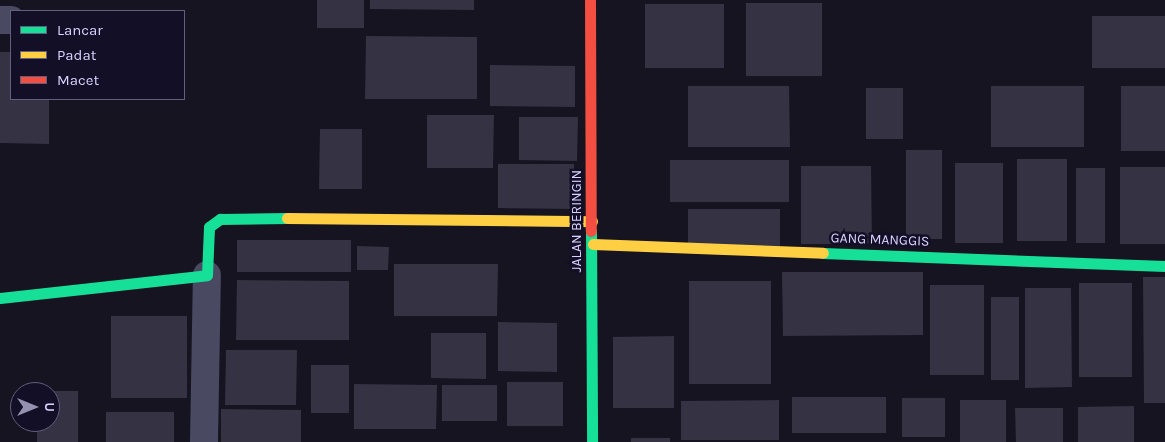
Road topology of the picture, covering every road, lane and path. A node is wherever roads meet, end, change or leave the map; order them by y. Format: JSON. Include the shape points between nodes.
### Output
{"nodes":[{"id":1,"x":590,"y":0,"type":"edge"},
{"id":2,"x":592,"y":221,"type":"junction"},
{"id":3,"x":593,"y":244,"type":"junction"},
{"id":4,"x":1165,"y":266,"type":"edge"},
{"id":5,"x":207,"y":275,"type":"junction"},
{"id":6,"x":0,"y":298,"type":"edge"},
{"id":7,"x":204,"y":442,"type":"edge"},
{"id":8,"x":592,"y":442,"type":"edge"}],
"edges":[{"from":1,"to":2,"type":"street","name":"JALAN BERINGIN"},
{"from":2,"to":3,"type":"street","name":"JALAN BERINGIN"},
{"from":2,"to":5,"type":"street","via":[[407,217],[220,219],[209,227]]},
{"from":3,"to":4,"type":"street","name":"GANG MANGGIS"},
{"from":3,"to":8,"type":"street","name":"JALAN BERINGIN"},
{"from":5,"to":6,"type":"street"},
{"from":5,"to":7,"type":"street"}]}
